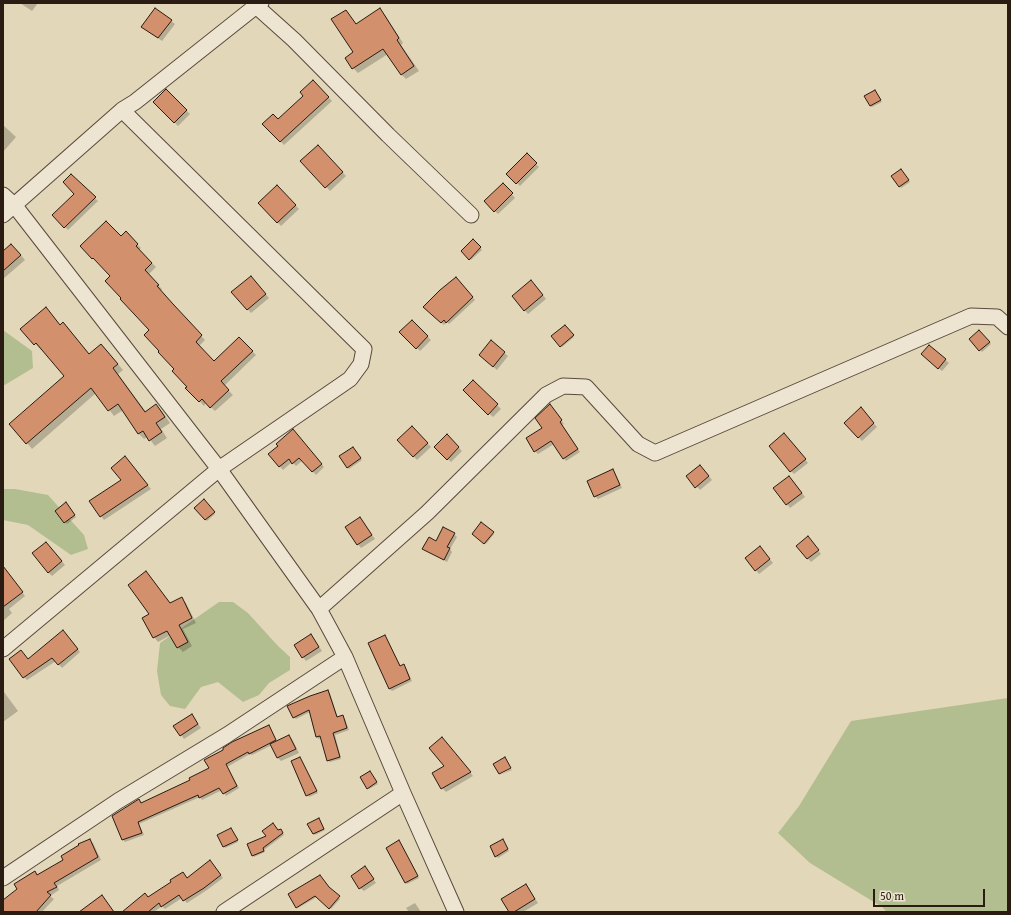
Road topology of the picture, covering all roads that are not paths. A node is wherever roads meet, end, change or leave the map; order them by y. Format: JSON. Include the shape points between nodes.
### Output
{"nodes":[{"id":1,"x":257,"y":4,"type":"edge"},
{"id":2,"x":122,"y":110,"type":"junction"},
{"id":3,"x":3,"y":195,"type":"edge"},
{"id":4,"x":15,"y":206,"type":"junction"},
{"id":5,"x":3,"y":215,"type":"edge"},
{"id":6,"x":471,"y":215,"type":"dead end"},
{"id":7,"x":1008,"y":327,"type":"edge"},
{"id":8,"x":219,"y":469,"type":"junction"},
{"id":9,"x":319,"y":610,"type":"junction"},
{"id":10,"x":3,"y":649,"type":"edge"},
{"id":11,"x":345,"y":657,"type":"junction"},
{"id":12,"x":403,"y":793,"type":"junction"},
{"id":13,"x":3,"y":878,"type":"edge"},
{"id":14,"x":224,"y":912,"type":"edge"},
{"id":15,"x":456,"y":912,"type":"edge"}],
"edges":[{"from":1,"to":2,"type":"street"},
{"from":1,"to":6,"type":"street"},
{"from":2,"to":4,"type":"street"},
{"from":2,"to":8,"type":"street","via":[[364,349],[361,364],[350,379]]},
{"from":3,"to":4,"type":"street"},
{"from":4,"to":5,"type":"street"},
{"from":4,"to":8,"type":"street"},
{"from":7,"to":9,"type":"street","via":[[998,317],[971,316],[655,453],[638,444],[586,387],[563,386],[546,395],[426,513]]},
{"from":8,"to":9,"type":"street"},
{"from":8,"to":10,"type":"street"},
{"from":9,"to":11,"type":"street"},
{"from":11,"to":12,"type":"street"},
{"from":11,"to":13,"type":"street","via":[[227,735],[118,801]]},
{"from":12,"to":14,"type":"street"},
{"from":12,"to":15,"type":"street"}]}
